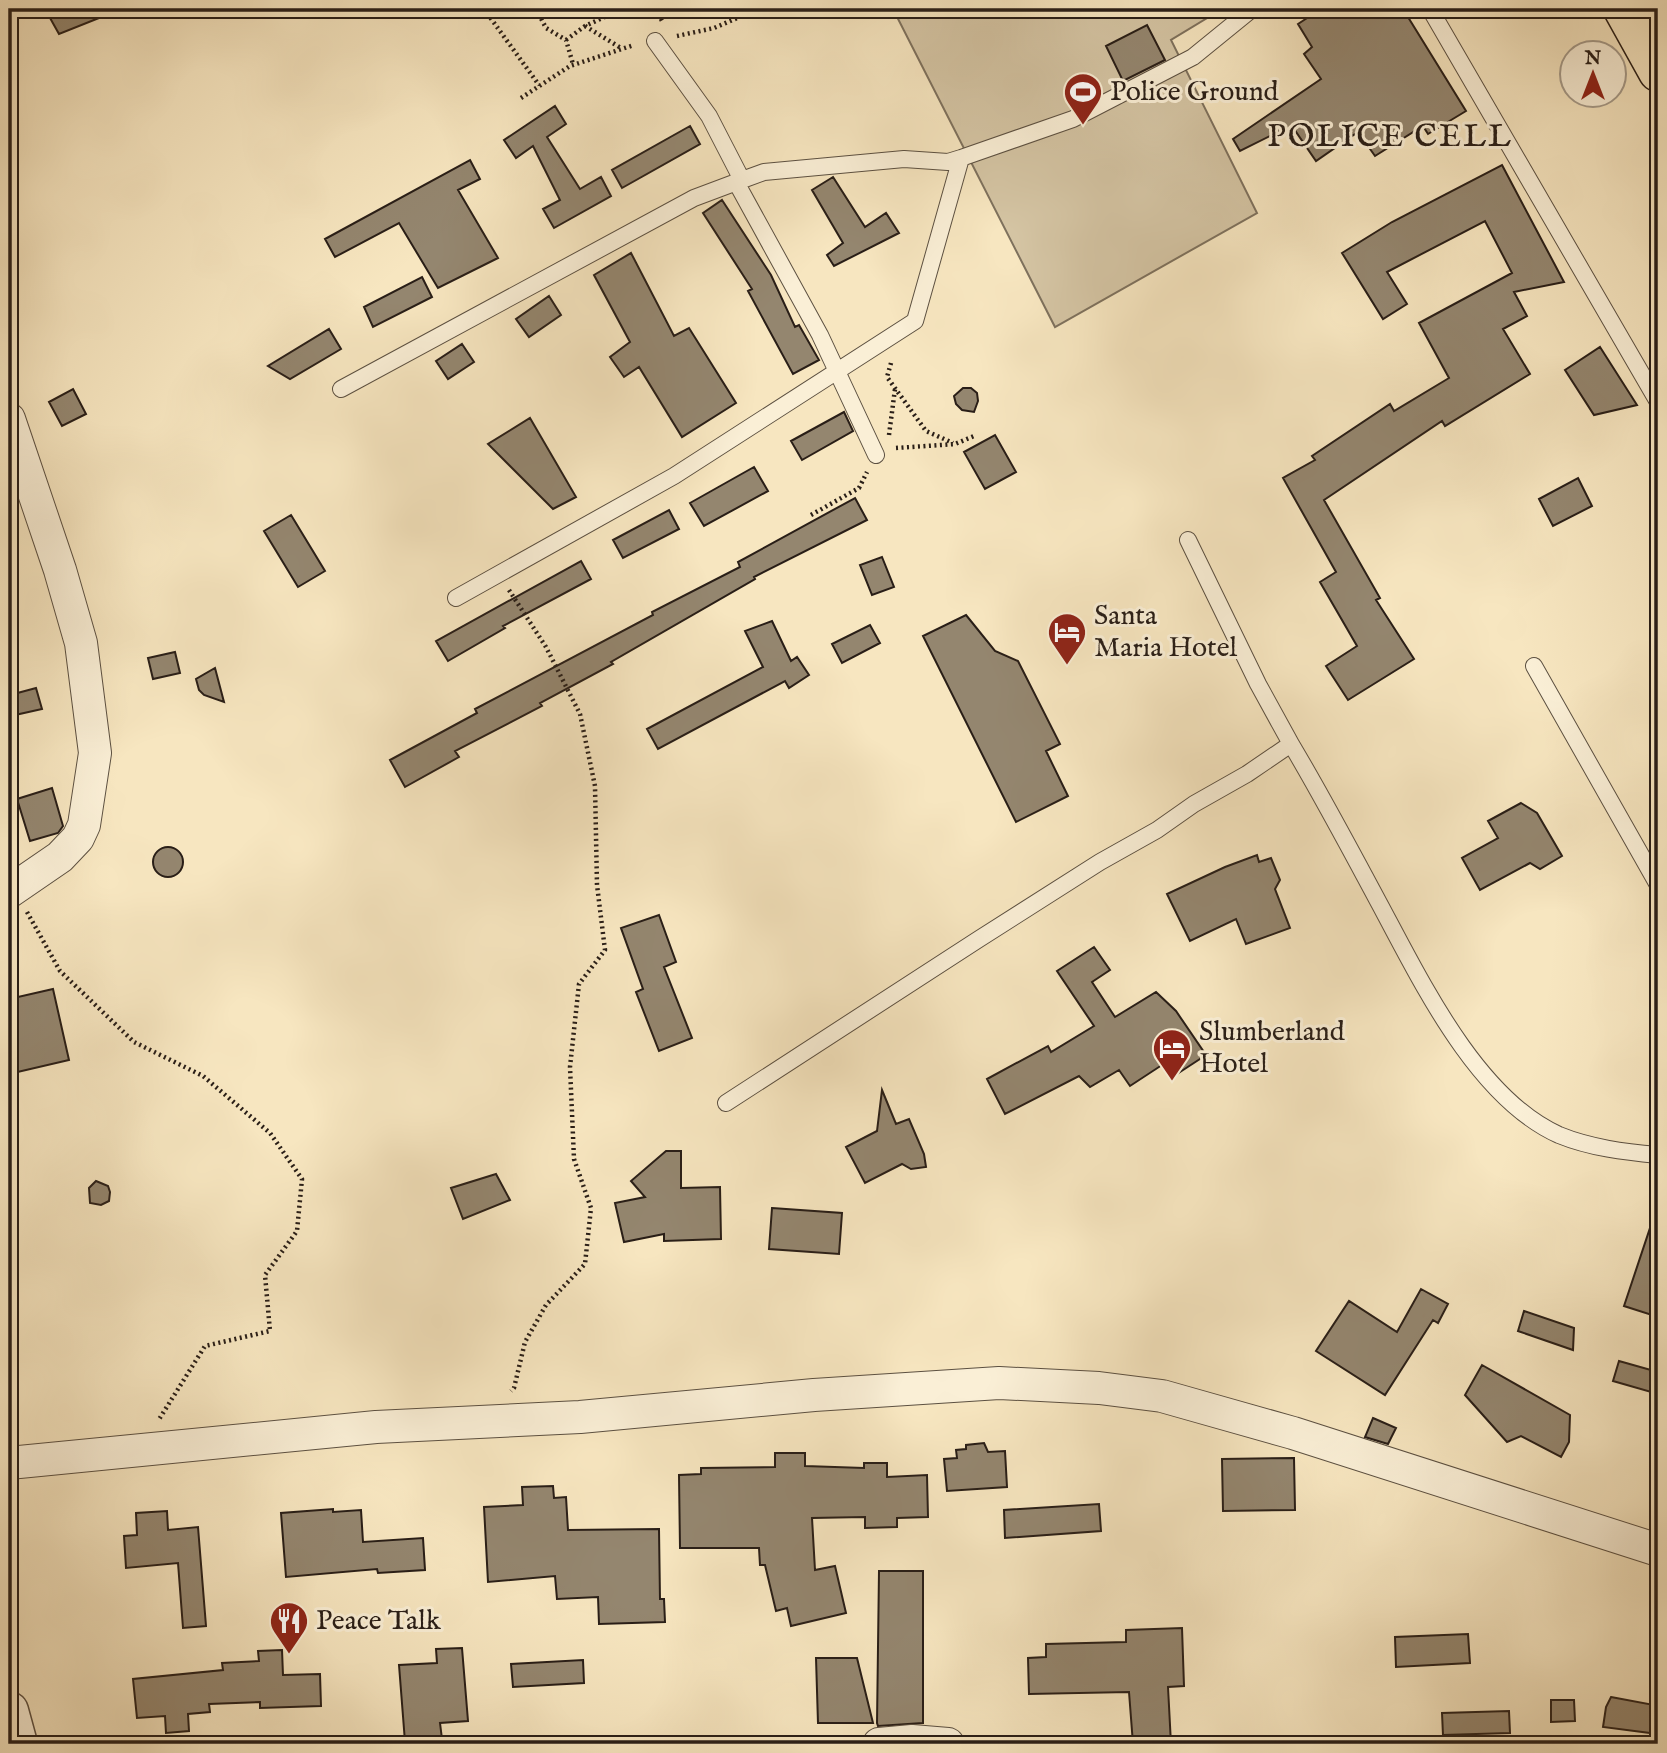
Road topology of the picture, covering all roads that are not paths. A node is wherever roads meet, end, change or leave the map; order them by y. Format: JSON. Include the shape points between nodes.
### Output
{"nodes":[{"id":1,"x":1252,"y":9,"type":"edge"},
{"id":2,"x":1430,"y":9,"type":"edge"},
{"id":3,"x":1623,"y":9,"type":"edge"},
{"id":4,"x":655,"y":41,"type":"dead end"},
{"id":5,"x":1658,"y":72,"type":"edge"},
{"id":6,"x":961,"y":158,"type":"junction"},
{"id":7,"x":739,"y":181,"type":"junction"},
{"id":8,"x":835,"y":371,"type":"junction"},
{"id":9,"x":341,"y":389,"type":"dead end"},
{"id":10,"x":1658,"y":402,"type":"edge"},
{"id":11,"x":9,"y":419,"type":"edge"},
{"id":12,"x":876,"y":455,"type":"road end"},
{"id":13,"x":1188,"y":540,"type":"dead end"},
{"id":14,"x":456,"y":598,"type":"dead end"},
{"id":15,"x":1534,"y":666,"type":"dead end"},
{"id":16,"x":1291,"y":744,"type":"junction"},
{"id":17,"x":1658,"y":885,"type":"edge"},
{"id":18,"x":11,"y":891,"type":"edge"},
{"id":19,"x":726,"y":1103,"type":"dead end"},
{"id":20,"x":1658,"y":1155,"type":"edge"},
{"id":21,"x":9,"y":1462,"type":"edge"},
{"id":22,"x":1658,"y":1550,"type":"edge"},
{"id":23,"x":9,"y":1711,"type":"edge"},
{"id":24,"x":18,"y":1744,"type":"edge"},
{"id":25,"x":879,"y":1744,"type":"edge"},
{"id":26,"x":948,"y":1744,"type":"edge"}],
"edges":[{"from":1,"to":6,"type":"lane","via":[[1193,57],[1073,118]]},
{"from":2,"to":10,"type":"lane"},
{"from":3,"to":5,"type":"main road"},
{"from":4,"to":7,"type":"lane","via":[[709,116]]},
{"from":6,"to":7,"type":"lane","via":[[764,172]]},
{"from":6,"to":8,"type":"lane","via":[[915,321]]},
{"from":7,"to":8,"type":"lane"},
{"from":7,"to":9,"type":"lane","via":[[694,198]]},
{"from":8,"to":12,"type":"lane"},
{"from":8,"to":14,"type":"lane","via":[[674,476]]},
{"from":11,"to":18,"type":"street","via":[[81,643],[95,753],[78,838],[60,857]]},
{"from":13,"to":16,"type":"lane"},
{"from":15,"to":17,"type":"lane"},
{"from":16,"to":19,"type":"lane"},
{"from":16,"to":20,"type":"lane","via":[[1427,992],[1491,1082],[1519,1110],[1559,1135],[1610,1150]]},
{"from":21,"to":22,"type":"street","via":[[376,1427],[580,1417],[999,1382],[1162,1396],[1293,1433]]},
{"from":23,"to":24,"type":"street"},
{"from":25,"to":26,"type":"street"}]}
